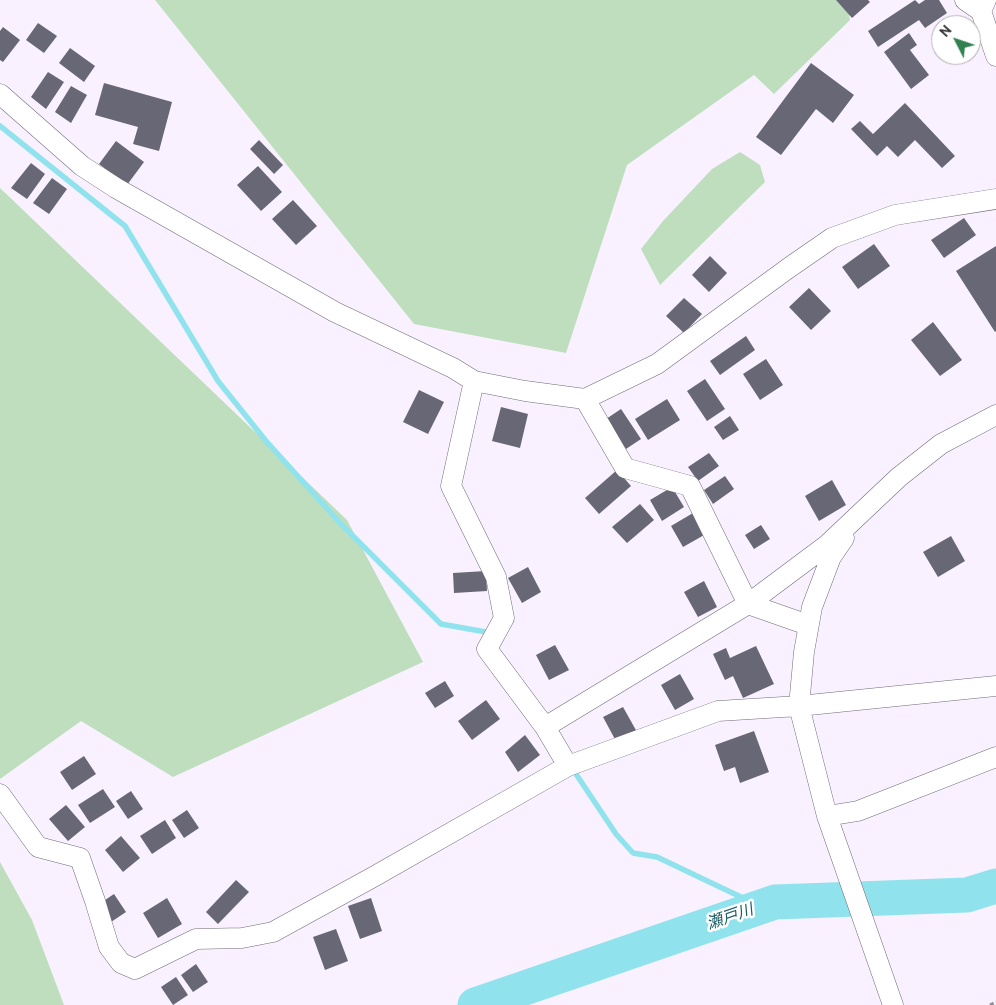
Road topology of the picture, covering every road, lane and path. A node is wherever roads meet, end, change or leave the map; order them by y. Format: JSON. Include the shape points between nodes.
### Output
{"nodes":[{"id":1,"x":977,"y":4,"type":"edge"},
{"id":2,"x":996,"y":56,"type":"edge"},
{"id":3,"x":0,"y":94,"type":"edge"},
{"id":4,"x":996,"y":199,"type":"edge"},
{"id":5,"x":474,"y":381,"type":"junction"},
{"id":6,"x":585,"y":399,"type":"junction"},
{"id":7,"x":996,"y":415,"type":"edge"},
{"id":8,"x":860,"y":514,"type":"junction"},
{"id":9,"x":748,"y":604,"type":"junction"},
{"id":10,"x":808,"y":625,"type":"junction"},
{"id":11,"x":996,"y":686,"type":"edge"},
{"id":12,"x":799,"y":706,"type":"junction"},
{"id":13,"x":545,"y":727,"type":"junction"},
{"id":14,"x":996,"y":757,"type":"edge"},
{"id":15,"x":568,"y":766,"type":"junction"},
{"id":16,"x":0,"y":794,"type":"edge"},
{"id":17,"x":826,"y":816,"type":"junction"},
{"id":18,"x":996,"y":1002,"type":"edge"},
{"id":19,"x":893,"y":1005,"type":"edge"},
{"id":20,"x":990,"y":1005,"type":"edge"}],
"edges":[{"from":1,"to":2,"type":"street"},
{"from":3,"to":5,"type":"street","via":[[82,166],[116,188],[334,312]]},
{"from":4,"to":6,"type":"street","via":[[895,215],[832,238],[657,364]]},
{"from":5,"to":6,"type":"street"},
{"from":5,"to":13,"type":"street","via":[[451,486],[496,577],[504,618],[486,649]]},
{"from":6,"to":9,"type":"street","via":[[625,468],[690,486]]},
{"from":7,"to":8,"type":"street","via":[[941,444]]},
{"from":8,"to":9,"type":"street","via":[[827,545]]},
{"from":8,"to":10,"type":"street","via":[[831,557]]},
{"from":9,"to":10,"type":"street"},
{"from":9,"to":13,"type":"street"},
{"from":10,"to":12,"type":"street"},
{"from":11,"to":12,"type":"street"},
{"from":12,"to":15,"type":"street","via":[[718,712]]},
{"from":12,"to":17,"type":"street"},
{"from":13,"to":15,"type":"street"},
{"from":14,"to":17,"type":"street","via":[[858,811]]},
{"from":15,"to":16,"type":"street","via":[[273,932],[242,938],[196,939],[135,969],[121,963],[109,946],[80,858],[38,847]]},
{"from":17,"to":19,"type":"street"},
{"from":18,"to":20,"type":"path"}]}
